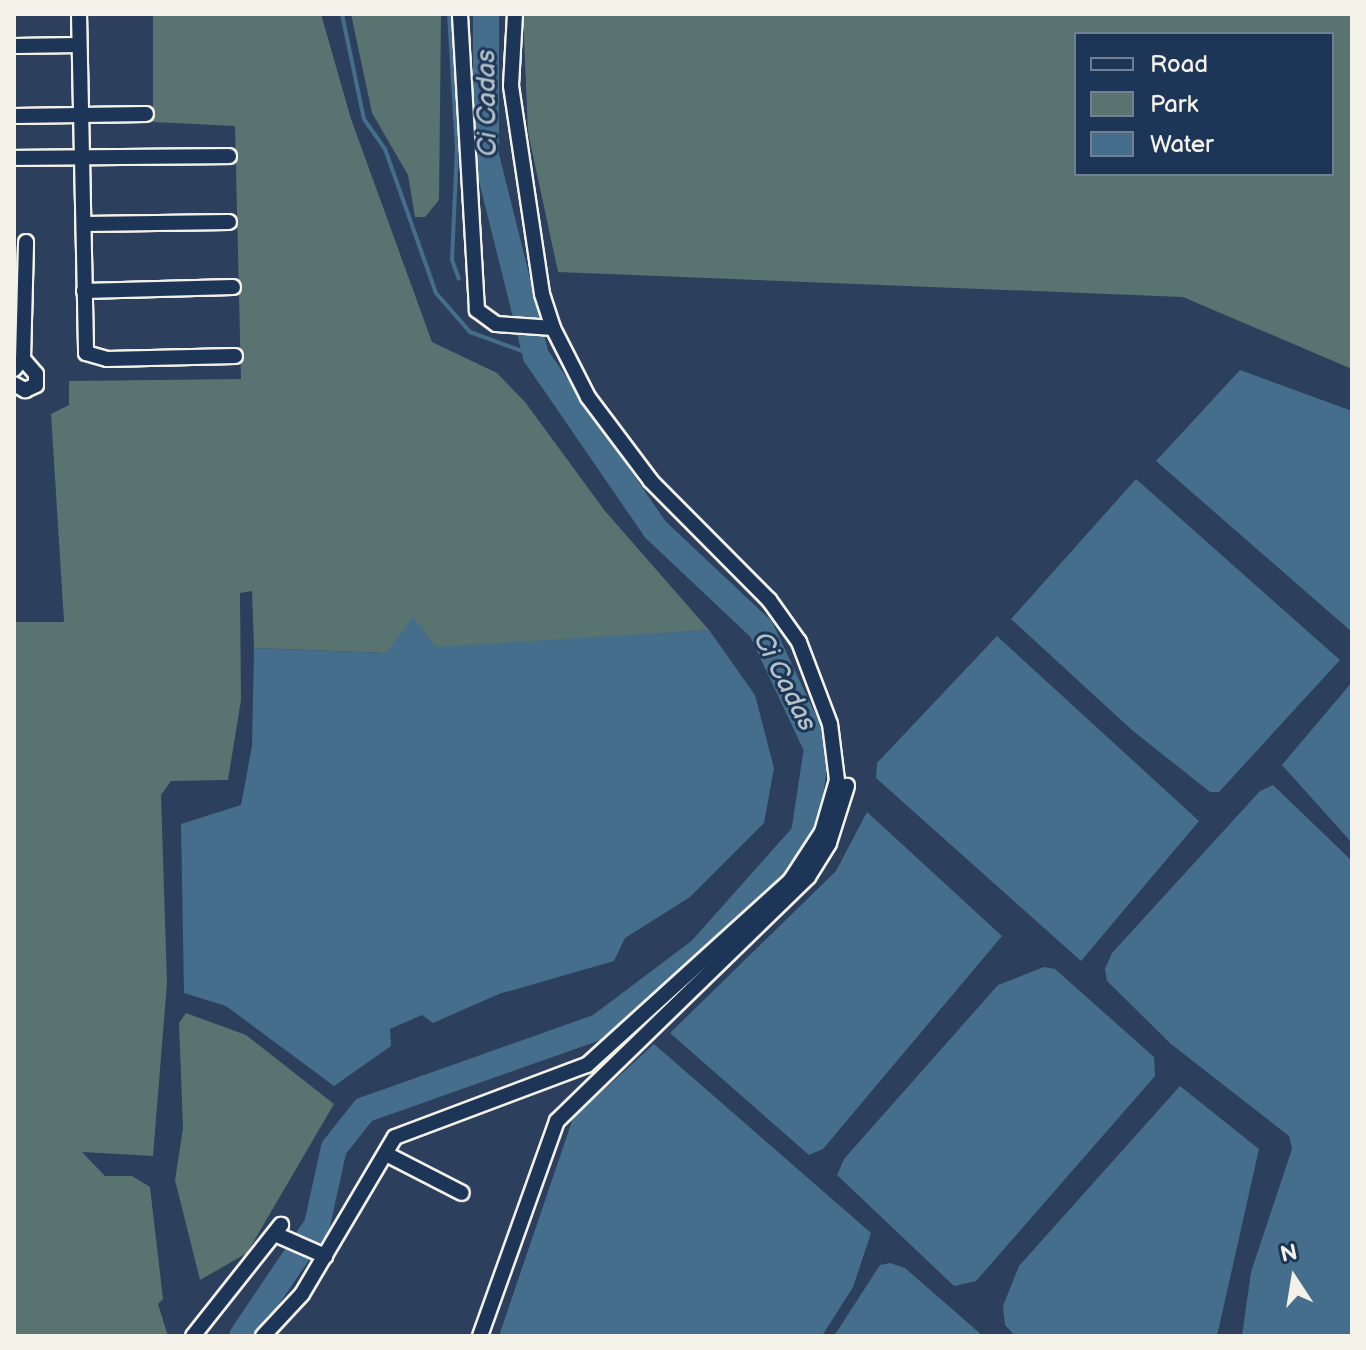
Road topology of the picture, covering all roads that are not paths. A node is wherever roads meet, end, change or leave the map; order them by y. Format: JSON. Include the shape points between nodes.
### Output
{"nodes":[{"id":1,"x":79,"y":14,"type":"edge"},
{"id":2,"x":460,"y":14,"type":"edge"},
{"id":3,"x":515,"y":14,"type":"edge"},
{"id":4,"x":79,"y":45,"type":"junction"},
{"id":5,"x":14,"y":46,"type":"edge"},
{"id":6,"x":146,"y":114,"type":"dead end"},
{"id":7,"x":80,"y":115,"type":"junction"},
{"id":8,"x":14,"y":116,"type":"edge"},
{"id":9,"x":229,"y":156,"type":"dead end"},
{"id":10,"x":14,"y":158,"type":"edge"},
{"id":11,"x":80,"y":158,"type":"junction"},
{"id":12,"x":229,"y":222,"type":"dead end"},
{"id":13,"x":85,"y":224,"type":"junction"},
{"id":14,"x":26,"y":242,"type":"dead end"},
{"id":15,"x":233,"y":287,"type":"dead end"},
{"id":16,"x":19,"y":288,"type":"edge"},
{"id":17,"x":84,"y":291,"type":"junction"},
{"id":18,"x":548,"y":327,"type":"junction"},
{"id":19,"x":235,"y":356,"type":"dead end"},
{"id":20,"x":18,"y":364,"type":"edge"},
{"id":21,"x":14,"y":384,"type":"edge"},
{"id":22,"x":847,"y":786,"type":"dead end"},
{"id":23,"x":386,"y":1154,"type":"junction"},
{"id":24,"x":462,"y":1193,"type":"dead end"},
{"id":25,"x":320,"y":1254,"type":"junction"},
{"id":26,"x":193,"y":1336,"type":"edge"},
{"id":27,"x":263,"y":1336,"type":"edge"},
{"id":28,"x":480,"y":1336,"type":"edge"}],
"edges":[{"from":1,"to":4,"type":"street"},
{"from":2,"to":18,"type":"street","via":[[471,293],[481,315],[496,324]]},
{"from":3,"to":18,"type":"street","via":[[511,86]]},
{"from":4,"to":5,"type":"street"},
{"from":4,"to":7,"type":"street"},
{"from":6,"to":7,"type":"street"},
{"from":7,"to":8,"type":"street"},
{"from":7,"to":11,"type":"street"},
{"from":9,"to":11,"type":"street"},
{"from":10,"to":11,"type":"street"},
{"from":11,"to":13,"type":"street"},
{"from":12,"to":13,"type":"street"},
{"from":13,"to":17,"type":"street"},
{"from":14,"to":16,"type":"street"},
{"from":15,"to":17,"type":"street"},
{"from":16,"to":20,"type":"street"},
{"from":17,"to":19,"type":"street","via":[[84,344],[91,356]]},
{"from":18,"to":23,"type":"street","via":[[588,397],[651,481],[794,633],[837,752],[834,797],[822,832],[790,881],[587,1065],[403,1131]]},
{"from":20,"to":21,"type":"street","via":[[36,374],[36,385],[25,390]]},
{"from":22,"to":28,"type":"street","via":[[829,843],[808,877],[557,1121]]},
{"from":23,"to":24,"type":"street"},
{"from":23,"to":25,"type":"street"},
{"from":25,"to":26,"type":"street","via":[[278,1230]]},
{"from":25,"to":27,"type":"street","via":[[294,1306]]}]}
